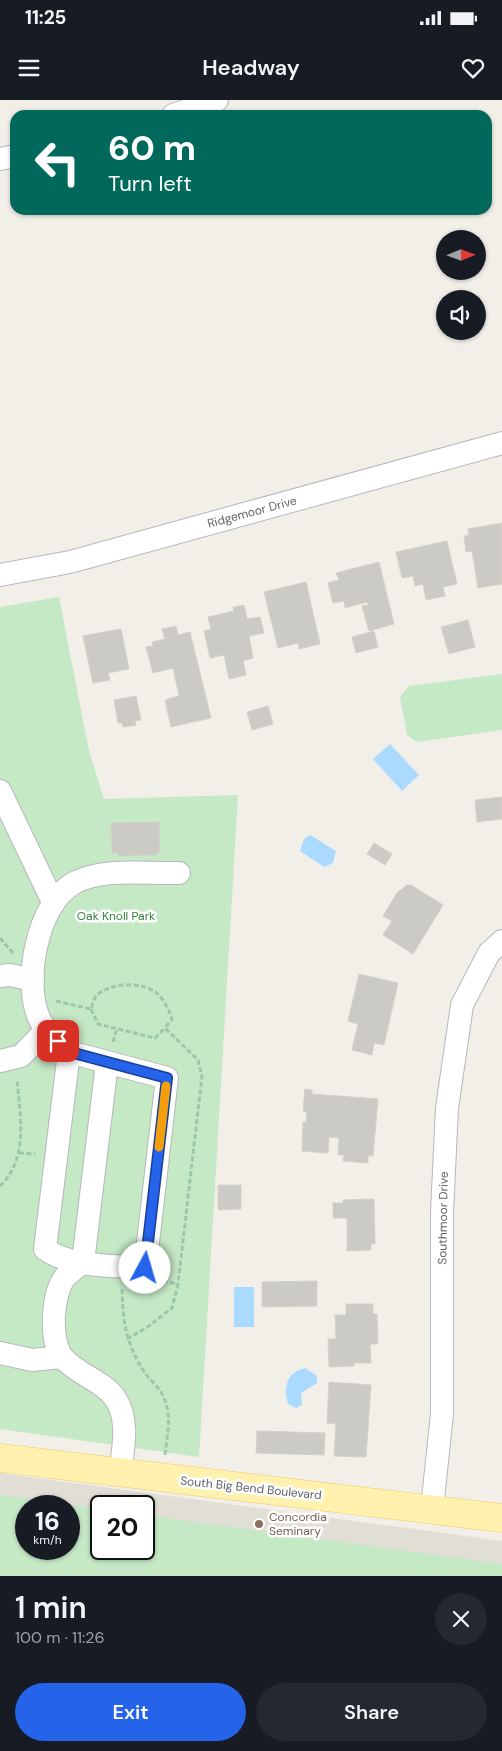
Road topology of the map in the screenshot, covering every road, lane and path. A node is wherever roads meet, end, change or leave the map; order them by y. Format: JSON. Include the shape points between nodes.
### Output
{"nodes":[{"id":1,"x":217,"y":100,"type":"edge"},
{"id":2,"x":187,"y":110,"type":"edge"},
{"id":3,"x":502,"y":443,"type":"edge"},
{"id":4,"x":0,"y":575,"type":"edge"},
{"id":5,"x":0,"y":791,"type":"edge"},
{"id":6,"x":179,"y":873,"type":"dead end"},
{"id":7,"x":53,"y":902,"type":"junction"},
{"id":8,"x":502,"y":941,"type":"edge"},
{"id":9,"x":0,"y":976,"type":"edge"},
{"id":10,"x":32,"y":980,"type":"junction"},
{"id":11,"x":91,"y":1009,"type":"dead end"},
{"id":12,"x":165,"y":1028,"type":"dead end"},
{"id":13,"x":46,"y":1030,"type":"junction"},
{"id":14,"x":70,"y":1052,"type":"junction"},
{"id":15,"x":7,"y":1060,"type":"edge"},
{"id":16,"x":108,"y":1063,"type":"junction"},
{"id":17,"x":0,"y":1186,"type":"edge"},
{"id":18,"x":83,"y":1262,"type":"junction"},
{"id":19,"x":145,"y":1268,"type":"junction"},
{"id":20,"x":122,"y":1289,"type":"dead end"},
{"id":21,"x":127,"y":1339,"type":"junction"},
{"id":22,"x":0,"y":1353,"type":"edge"},
{"id":23,"x":62,"y":1357,"type":"junction"},
{"id":24,"x":0,"y":1458,"type":"edge"},
{"id":25,"x":120,"y":1473,"type":"junction"},
{"id":26,"x":162,"y":1478,"type":"junction"},
{"id":27,"x":432,"y":1508,"type":"junction"},
{"id":28,"x":502,"y":1518,"type":"edge"}],
"edges":[{"from":1,"to":2,"type":"street"},
{"from":3,"to":4,"type":"street","name":"Ridgemoor Drive","via":[[70,562]]},
{"from":5,"to":7,"type":"street"},
{"from":6,"to":7,"type":"street","via":[[85,878],[72,884]]},
{"from":7,"to":10,"type":"street","via":[[40,935]]},
{"from":8,"to":27,"type":"street","name":"Southmoor Drive","via":[[489,953],[462,1005],[447,1108],[442,1212],[442,1414]]},
{"from":9,"to":10,"type":"street"},
{"from":10,"to":13,"type":"street","via":[[36,1008]]},
{"from":11,"to":12,"type":"path","via":[[98,1024],[155,1038]]},
{"from":13,"to":14,"type":"street"},
{"from":13,"to":15,"type":"street","via":[[29,1050]]},
{"from":14,"to":16,"type":"street"},
{"from":14,"to":18,"type":"street","via":[[45,1249],[54,1255]]},
{"from":15,"to":17,"type":"path","via":[[17,1072],[20,1142],[14,1167]]},
{"from":16,"to":18,"type":"street"},
{"from":16,"to":19,"type":"street","via":[[167,1078]]},
{"from":18,"to":19,"type":"street"},
{"from":18,"to":23,"type":"street","via":[[65,1277],[59,1289],[54,1332]]},
{"from":19,"to":21,"type":"path","via":[[153,1280],[178,1284],[172,1308]]},
{"from":20,"to":21,"type":"path"},
{"from":21,"to":26,"type":"path","via":[[135,1357],[164,1397],[169,1427]]},
{"from":22,"to":23,"type":"street","via":[[32,1360]]},
{"from":23,"to":25,"type":"street","via":[[101,1385],[121,1411],[124,1437]]},
{"from":24,"to":25,"type":"main road","name":"South Big Bend Boulevard"},
{"from":25,"to":26,"type":"main road","name":"South Big Bend Boulevard"},
{"from":26,"to":27,"type":"main road","name":"South Big Bend Boulevard"},
{"from":27,"to":28,"type":"main road","name":"South Big Bend Boulevard"}]}
